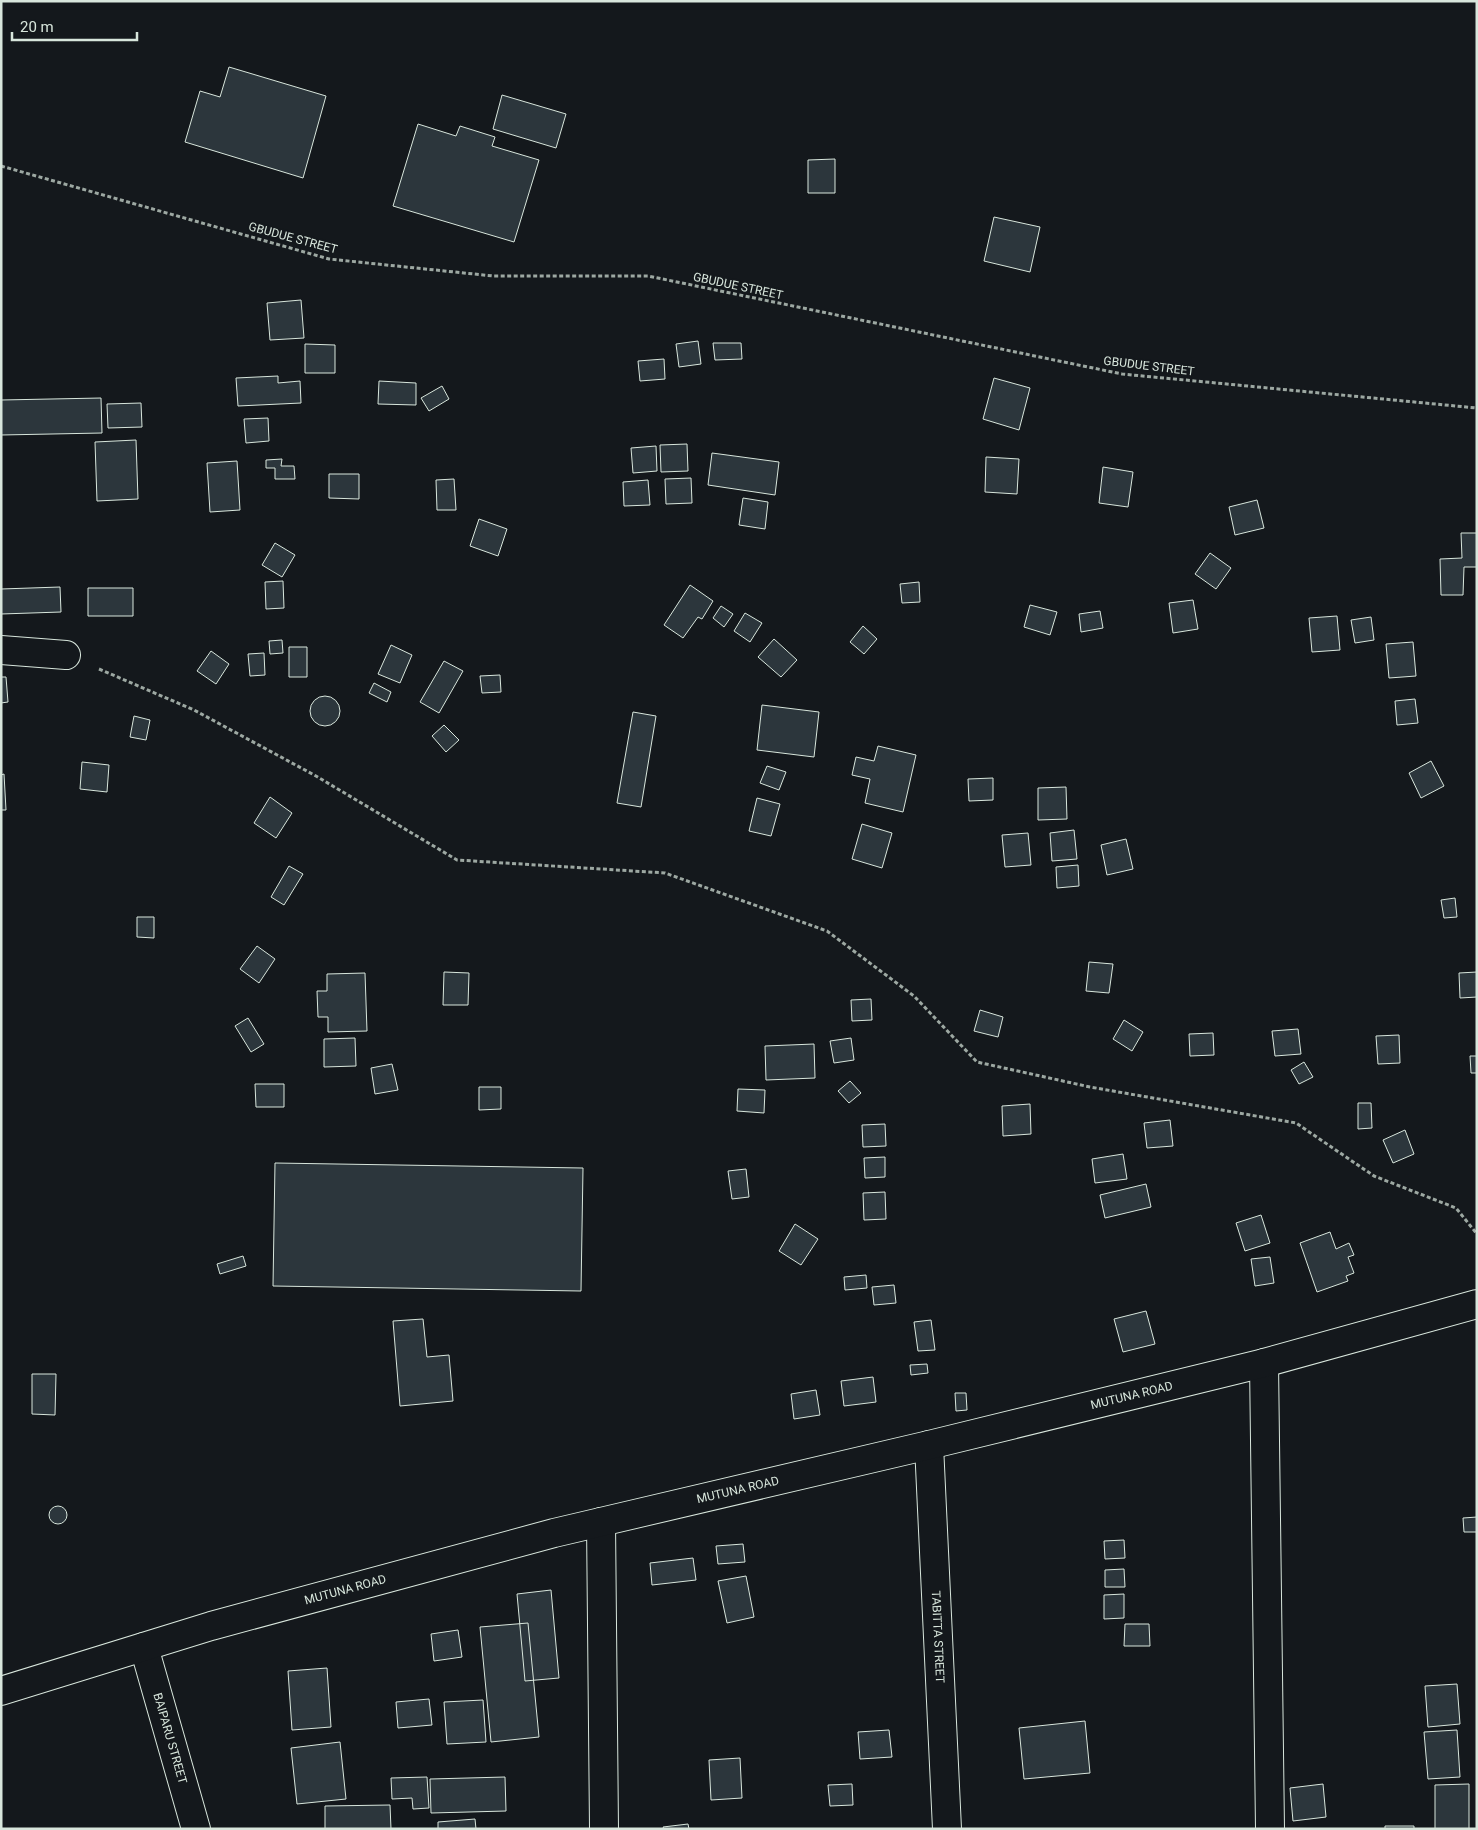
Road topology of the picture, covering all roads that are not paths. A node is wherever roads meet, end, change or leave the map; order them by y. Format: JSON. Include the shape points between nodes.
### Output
{"nodes":[{"id":1,"x":1,"y":650,"type":"edge"},
{"id":2,"x":66,"y":655,"type":"road end"},
{"id":3,"x":1477,"y":1304,"type":"edge"},
{"id":4,"x":1264,"y":1363,"type":"junction"},
{"id":5,"x":929,"y":1445,"type":"junction"},
{"id":6,"x":600,"y":1522,"type":"junction"},
{"id":7,"x":144,"y":1647,"type":"junction"},
{"id":8,"x":1,"y":1691,"type":"edge"},
{"id":9,"x":196,"y":1829,"type":"edge"},
{"id":10,"x":604,"y":1829,"type":"edge"},
{"id":11,"x":948,"y":1829,"type":"edge"},
{"id":12,"x":1270,"y":1829,"type":"edge"}],
"edges":[{"from":1,"to":2,"type":"street"},
{"from":3,"to":4,"type":"street","name":"MUTUNA ROAD"},
{"from":4,"to":5,"type":"street","name":"MUTUNA ROAD"},
{"from":4,"to":12,"type":"street"},
{"from":5,"to":6,"type":"street","name":"MUTUNA ROAD"},
{"from":5,"to":11,"type":"street","name":"TABITTA STREET"},
{"from":6,"to":7,"type":"street","name":"MUTUNA ROAD","via":[[211,1626]]},
{"from":6,"to":10,"type":"street"},
{"from":7,"to":8,"type":"street","name":"MUTUNA ROAD"},
{"from":7,"to":9,"type":"street","name":"BAIPARU STREET"}]}
